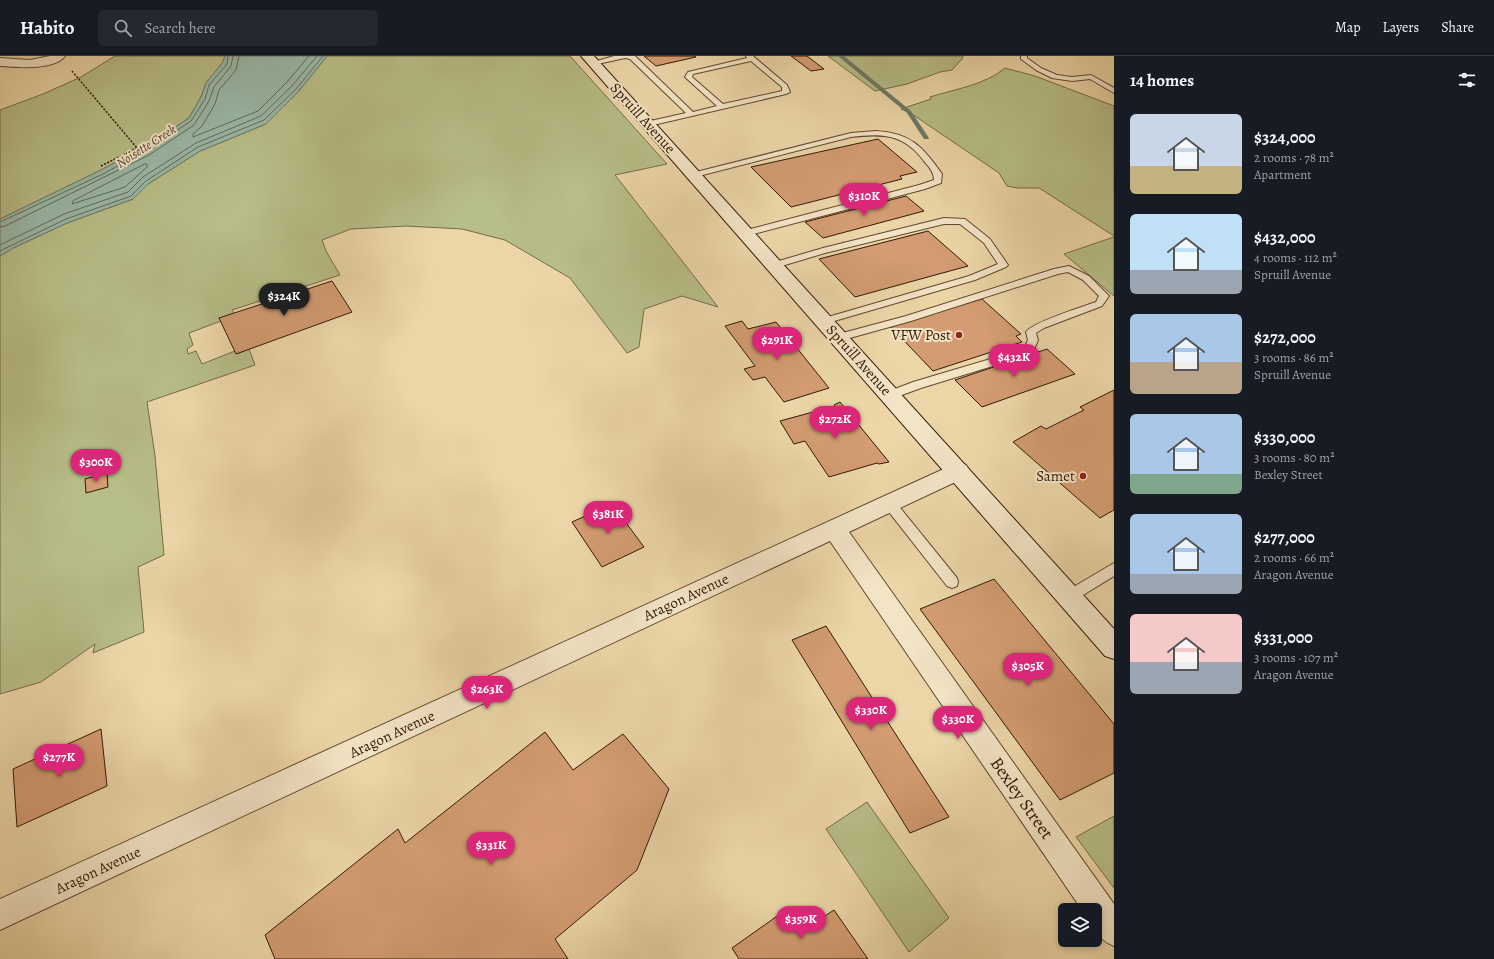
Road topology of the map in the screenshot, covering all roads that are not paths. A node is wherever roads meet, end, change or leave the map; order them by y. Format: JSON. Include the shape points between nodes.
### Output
{"nodes":[{"id":1,"x":59,"y":56,"type":"edge"},
{"id":2,"x":624,"y":56,"type":"edge"},
{"id":3,"x":628,"y":56,"type":"edge"},
{"id":4,"x":1024,"y":56,"type":"edge"},
{"id":5,"x":750,"y":58,"type":"edge"},
{"id":6,"x":590,"y":59,"type":"edge"},
{"id":7,"x":0,"y":62,"type":"edge"},
{"id":8,"x":1114,"y":91,"type":"edge"},
{"id":9,"x":722,"y":107,"type":"junction"},
{"id":10,"x":691,"y":114,"type":"junction"},
{"id":11,"x":649,"y":124,"type":"junction"},
{"id":12,"x":695,"y":175,"type":"junction"},
{"id":13,"x":746,"y":233,"type":"junction"},
{"id":14,"x":775,"y":265,"type":"junction"},
{"id":15,"x":824,"y":321,"type":"junction"},
{"id":16,"x":839,"y":336,"type":"junction"},
{"id":17,"x":891,"y":395,"type":"junction"},
{"id":18,"x":959,"y":471,"type":"junction"},
{"id":19,"x":889,"y":503,"type":"junction"},
{"id":20,"x":834,"y":529,"type":"junction"},
{"id":21,"x":1114,"y":569,"type":"edge"},
{"id":22,"x":952,"y":582,"type":"dead end"},
{"id":23,"x":1070,"y":596,"type":"junction"},
{"id":24,"x":1114,"y":647,"type":"edge"},
{"id":25,"x":0,"y":915,"type":"edge"},
{"id":26,"x":1114,"y":930,"type":"edge"}],
"edges":[{"from":1,"to":7,"type":"street","via":[[25,65]]},
{"from":2,"to":6,"type":"lane"},
{"from":3,"to":10,"type":"lane"},
{"from":4,"to":8,"type":"lane","via":[[1023,58],[1033,67],[1049,75],[1077,80],[1091,77]]},
{"from":5,"to":9,"type":"lane","via":[[690,73],[688,77]]},
{"from":5,"to":9,"type":"lane","via":[[785,86],[786,92]]},
{"from":6,"to":11,"type":"street","name":"Spruill Avenue"},
{"from":9,"to":10,"type":"lane"},
{"from":10,"to":11,"type":"lane"},
{"from":11,"to":12,"type":"street","name":"Spruill Avenue"},
{"from":12,"to":13,"type":"street","name":"Spruill Avenue"},
{"from":12,"to":13,"type":"lane","via":[[869,132],[900,137],[914,145],[938,174],[938,181],[922,187]]},
{"from":13,"to":14,"type":"street","name":"Spruill Avenue"},
{"from":14,"to":15,"type":"street","name":"Spruill Avenue"},
{"from":14,"to":15,"type":"lane","via":[[944,221],[962,222],[987,241],[1003,265],[972,278]]},
{"from":15,"to":16,"type":"street","name":"Spruill Avenue"},
{"from":16,"to":17,"type":"street","name":"Spruill Avenue"},
{"from":16,"to":17,"type":"lane","via":[[908,319],[1069,269],[1086,278],[1104,296],[1099,304],[1031,332],[1033,340],[1028,350]]},
{"from":17,"to":18,"type":"street","name":"Spruill Avenue"},
{"from":18,"to":19,"type":"street","name":"Aragon Avenue"},
{"from":18,"to":23,"type":"street","name":"Spruill Avenue"},
{"from":19,"to":20,"type":"street","name":"Aragon Avenue"},
{"from":19,"to":22,"type":"lane"},
{"from":20,"to":25,"type":"street","name":"Aragon Avenue"},
{"from":20,"to":26,"type":"street","name":"Bexley Street"},
{"from":21,"to":23,"type":"lane"},
{"from":23,"to":24,"type":"street","name":"Spruill Avenue"}]}
